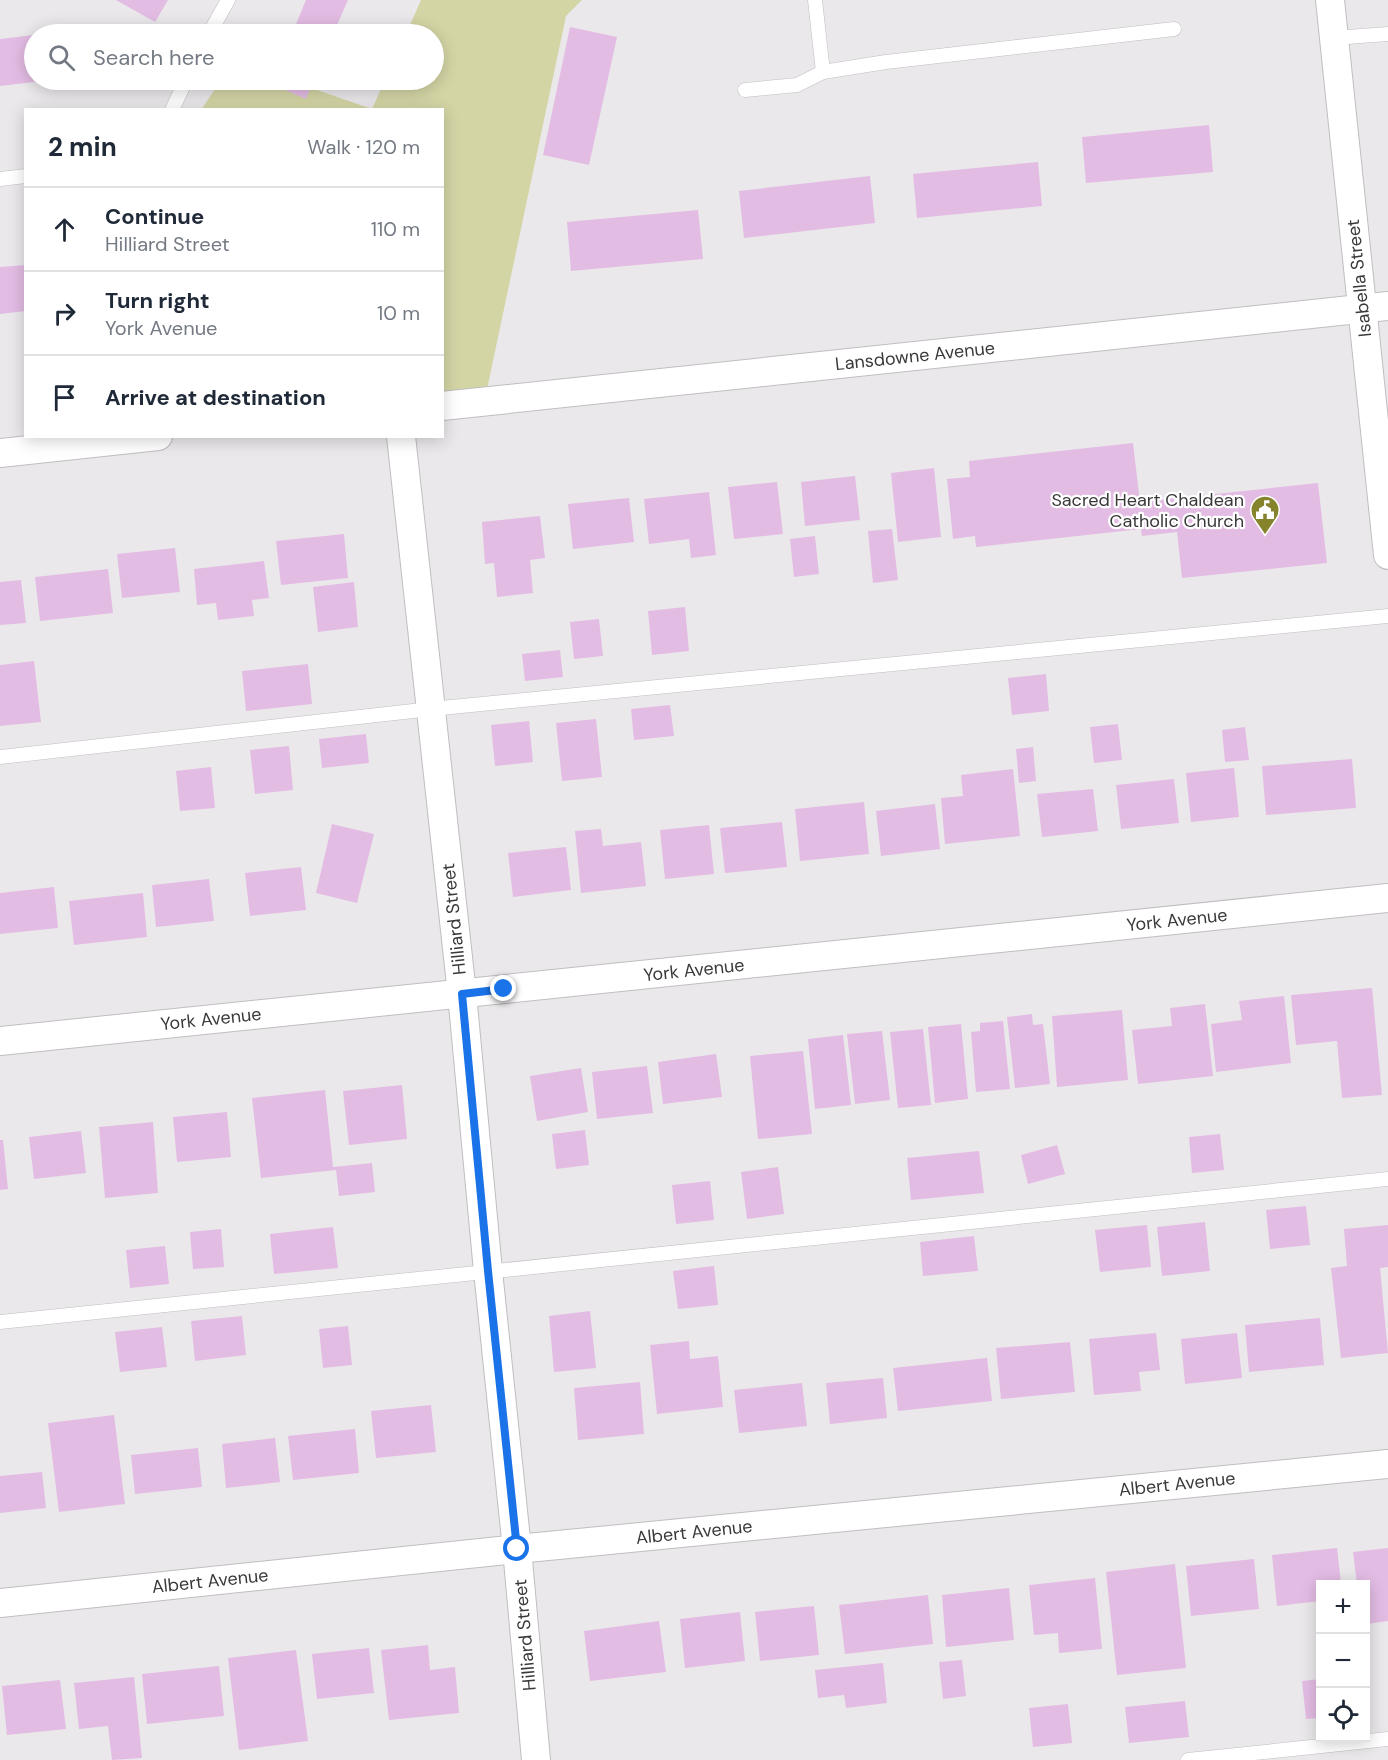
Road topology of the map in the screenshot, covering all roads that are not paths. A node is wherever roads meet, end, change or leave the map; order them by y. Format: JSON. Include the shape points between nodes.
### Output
{"nodes":[{"id":1,"x":228,"y":0,"type":"edge"},
{"id":2,"x":815,"y":0,"type":"edge"},
{"id":3,"x":1330,"y":0,"type":"edge"},
{"id":4,"x":215,"y":24,"type":"edge"},
{"id":5,"x":1174,"y":28,"type":"dead end"},
{"id":6,"x":1388,"y":34,"type":"edge"},
{"id":7,"x":1334,"y":39,"type":"junction"},
{"id":8,"x":823,"y":72,"type":"junction"},
{"id":9,"x":181,"y":90,"type":"edge"},
{"id":10,"x":745,"y":90,"type":"dead end"},
{"id":11,"x":173,"y":108,"type":"edge"},
{"id":12,"x":24,"y":176,"type":"edge"},
{"id":13,"x":0,"y":179,"type":"edge"},
{"id":14,"x":1375,"y":307,"type":"edge"},
{"id":15,"x":444,"y":406,"type":"edge"},
{"id":16,"x":139,"y":438,"type":"edge"},
{"id":17,"x":401,"y":438,"type":"edge"},
{"id":18,"x":0,"y":453,"type":"edge"},
{"id":19,"x":1388,"y":555,"type":"edge"},
{"id":20,"x":1388,"y":616,"type":"edge"},
{"id":21,"x":431,"y":709,"type":"junction"},
{"id":22,"x":0,"y":756,"type":"edge"},
{"id":23,"x":1388,"y":898,"type":"edge"},
{"id":24,"x":462,"y":994,"type":"junction"},
{"id":25,"x":0,"y":1041,"type":"edge"},
{"id":26,"x":1388,"y":1179,"type":"edge"},
{"id":27,"x":488,"y":1271,"type":"junction"},
{"id":28,"x":0,"y":1322,"type":"edge"},
{"id":29,"x":1388,"y":1464,"type":"edge"},
{"id":30,"x":517,"y":1549,"type":"junction"},
{"id":31,"x":0,"y":1603,"type":"edge"},
{"id":32,"x":1388,"y":1739,"type":"edge"},
{"id":33,"x":536,"y":1760,"type":"edge"},
{"id":34,"x":1188,"y":1760,"type":"edge"}],
"edges":[{"from":1,"to":4,"type":"lane"},
{"from":2,"to":8,"type":"lane"},
{"from":3,"to":7,"type":"street","name":"Isabella Street"},
{"from":5,"to":8,"type":"lane"},
{"from":6,"to":7,"type":"lane"},
{"from":7,"to":14,"type":"street","name":"Isabella Street"},
{"from":8,"to":10,"type":"lane","via":[[797,85]]},
{"from":9,"to":11,"type":"lane"},
{"from":12,"to":13,"type":"lane"},
{"from":14,"to":15,"type":"street","name":"Lansdowne Avenue"},
{"from":14,"to":19,"type":"street","name":"Isabella Street"},
{"from":16,"to":18,"type":"street"},
{"from":17,"to":21,"type":"street","name":"Hilliard Street"},
{"from":20,"to":21,"type":"lane"},
{"from":21,"to":22,"type":"lane"},
{"from":21,"to":24,"type":"street","name":"Hilliard Street"},
{"from":23,"to":24,"type":"street","name":"York Avenue"},
{"from":24,"to":25,"type":"street","name":"York Avenue"},
{"from":24,"to":27,"type":"street","name":"Hilliard Street"},
{"from":26,"to":27,"type":"lane"},
{"from":27,"to":28,"type":"lane"},
{"from":27,"to":30,"type":"street","name":"Hilliard Street"},
{"from":29,"to":30,"type":"street","name":"Albert Avenue"},
{"from":30,"to":31,"type":"street","name":"Albert Avenue"},
{"from":30,"to":33,"type":"street","name":"Hilliard Street"},
{"from":32,"to":34,"type":"lane"}]}
